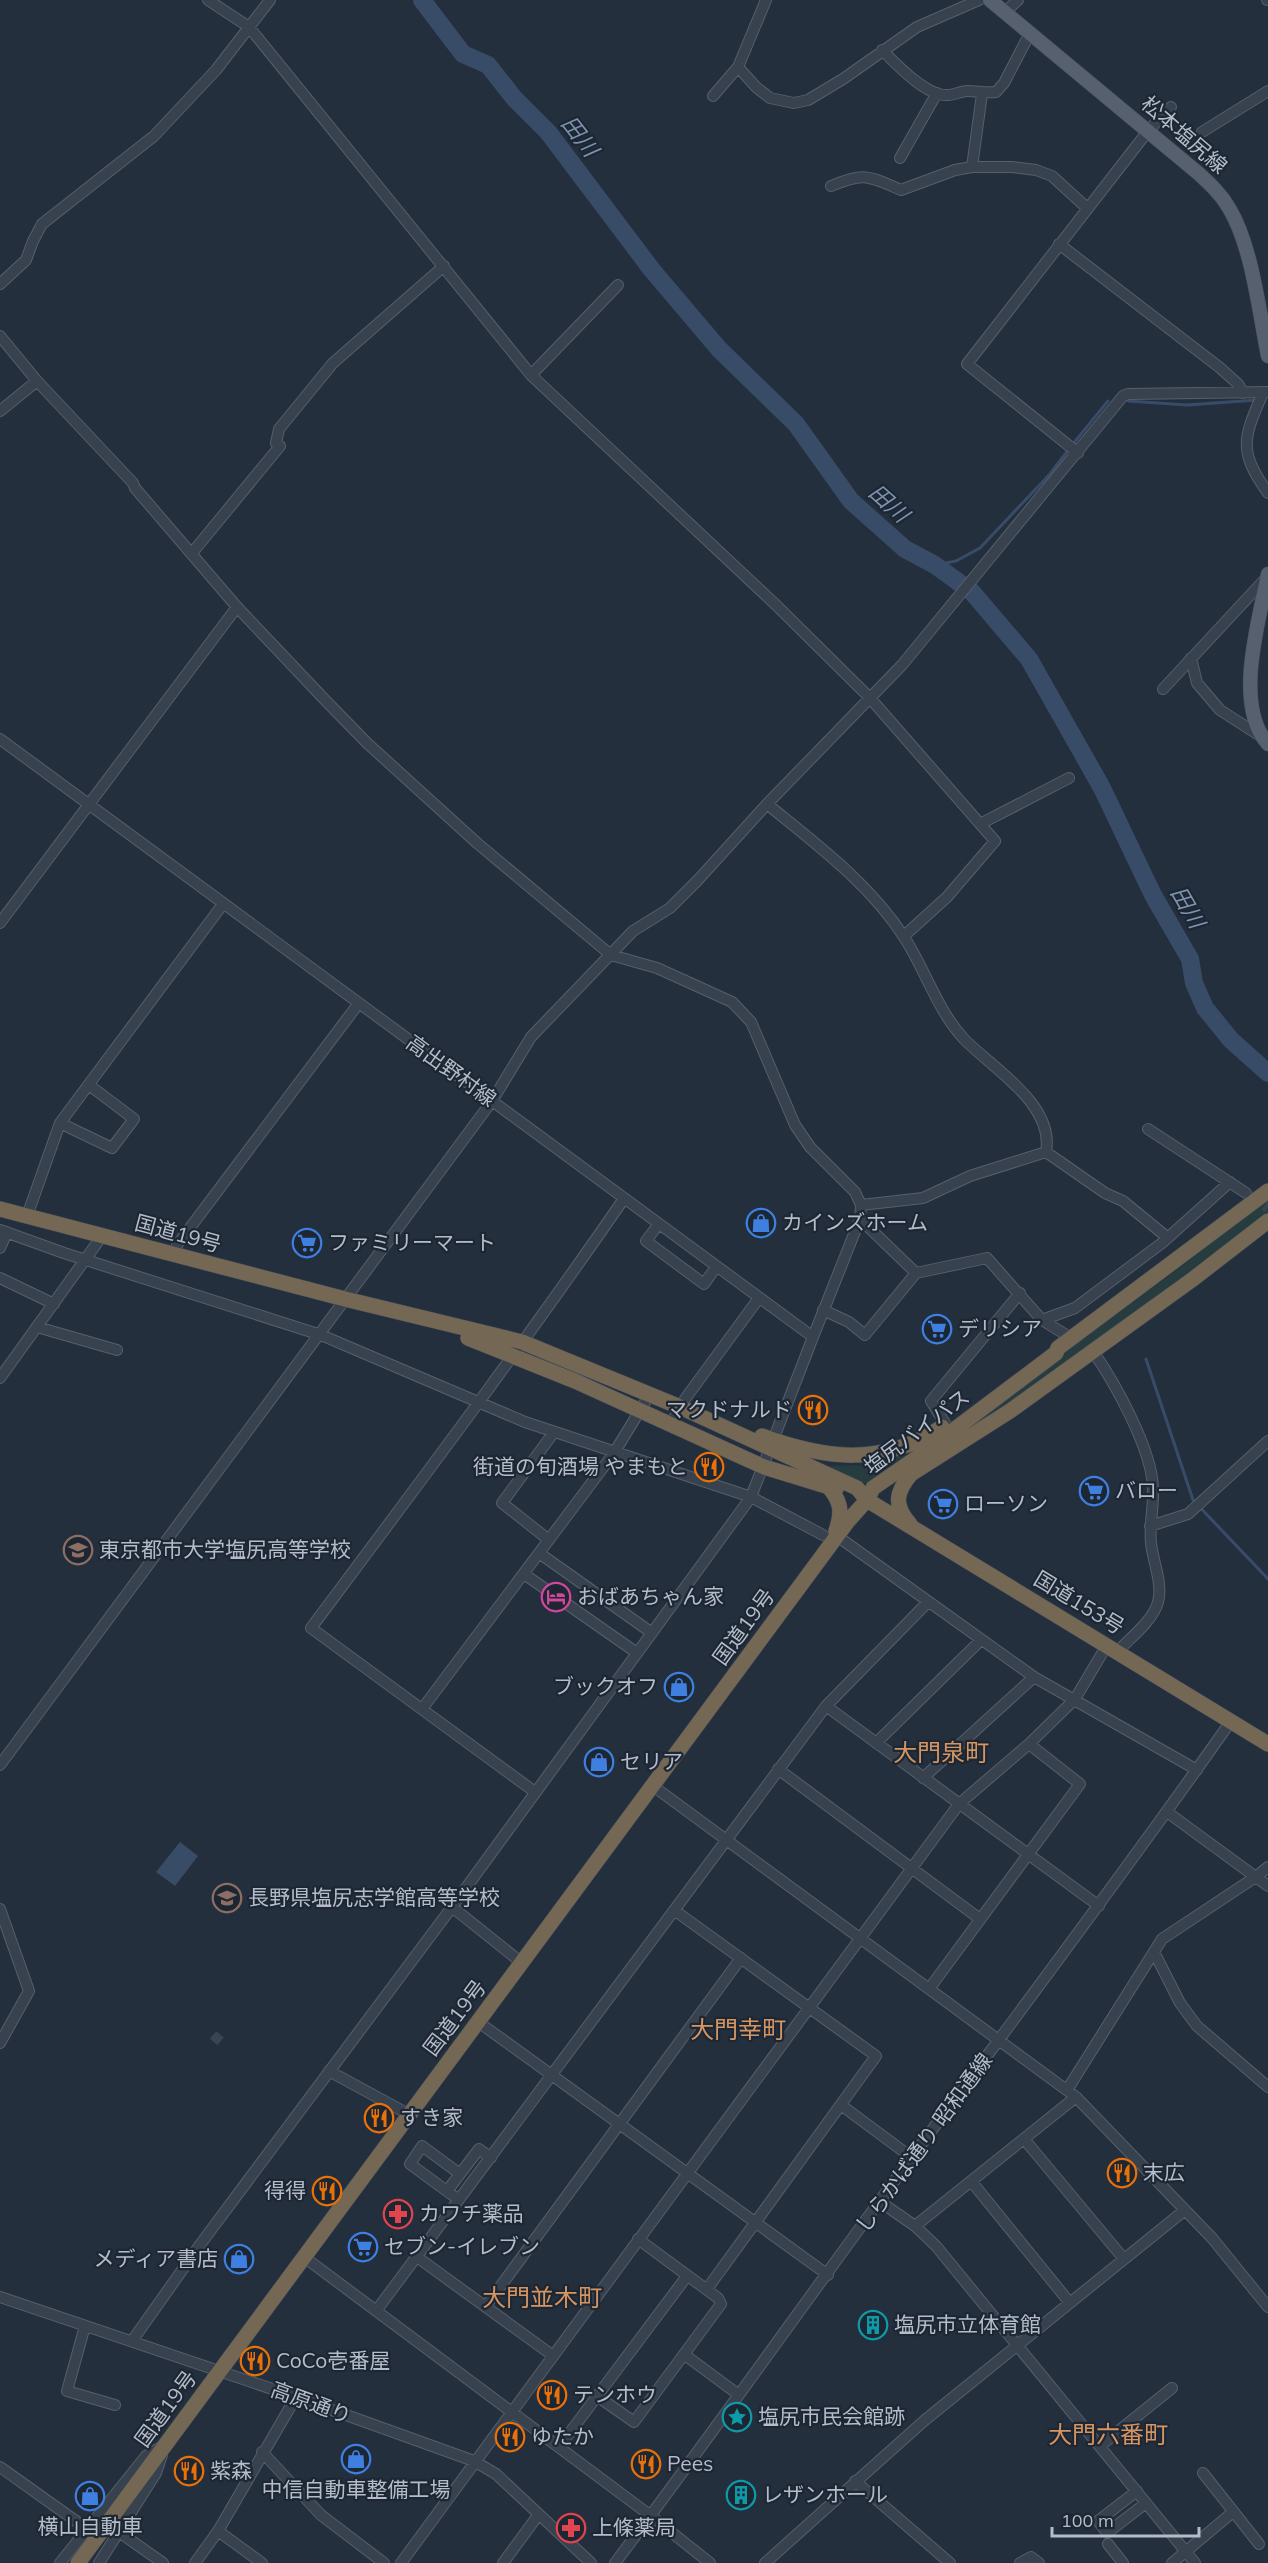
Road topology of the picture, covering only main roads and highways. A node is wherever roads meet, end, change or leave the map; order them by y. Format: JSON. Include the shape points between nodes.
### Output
{"nodes":[{"id":1,"x":990,"y":0,"type":"edge"},
{"id":2,"x":1268,"y":356,"type":"edge"},
{"id":3,"x":1268,"y":575,"type":"edge"},
{"id":4,"x":1265,"y":740,"type":"edge"},
{"id":5,"x":1268,"y":1191,"type":"edge"},
{"id":6,"x":0,"y":1209,"type":"edge"},
{"id":7,"x":1268,"y":1221,"type":"edge"},
{"id":8,"x":1058,"y":1348,"type":"junction"},
{"id":9,"x":518,"y":1349,"type":"junction"},
{"id":10,"x":772,"y":1445,"type":"junction"},
{"id":11,"x":910,"y":1474,"type":"junction"},
{"id":12,"x":826,"y":1484,"type":"junction"},
{"id":13,"x":867,"y":1500,"type":"junction"},
{"id":14,"x":914,"y":1528,"type":"junction"},
{"id":15,"x":831,"y":1538,"type":"junction"},
{"id":16,"x":1268,"y":1744,"type":"edge"},
{"id":17,"x":78,"y":2563,"type":"edge"}],
"edges":[{"from":1,"to":2,"type":"main road","name":"松本塩尻線","via":[[1220,194],[1243,241]]},
{"from":3,"to":4,"type":"main road","via":[[1249,674],[1251,703]]},
{"from":5,"to":8,"type":"highway","name":"塩尻バイパス"},
{"from":6,"to":9,"type":"highway","name":"国道19号","via":[[345,1299]]},
{"from":7,"to":11,"type":"highway","name":"塩尻バイパス","via":[[1010,1411]]},
{"from":8,"to":10,"type":"highway","via":[[927,1438],[907,1446],[849,1456]]},
{"from":8,"to":13,"type":"highway","name":"塩尻バイパス","via":[[873,1488]]},
{"from":9,"to":10,"type":"highway","name":"国道19号","via":[[650,1394]]},
{"from":9,"to":12,"type":"highway","name":"国道19号","via":[[639,1411],[764,1467]]},
{"from":10,"to":13,"type":"highway","via":[[857,1488]]},
{"from":11,"to":13,"type":"highway","name":"塩尻バイパス"},
{"from":11,"to":14,"type":"highway","via":[[897,1496],[904,1516]]},
{"from":12,"to":13,"type":"highway","name":"国道19号"},
{"from":12,"to":15,"type":"highway","via":[[841,1508]]},
{"from":13,"to":14,"type":"highway","name":"国道153号"},
{"from":13,"to":15,"type":"highway","name":"国道19号"},
{"from":14,"to":16,"type":"highway","name":"国道153号"},
{"from":15,"to":17,"type":"highway","name":"国道19号","via":[[653,1786]]}]}
